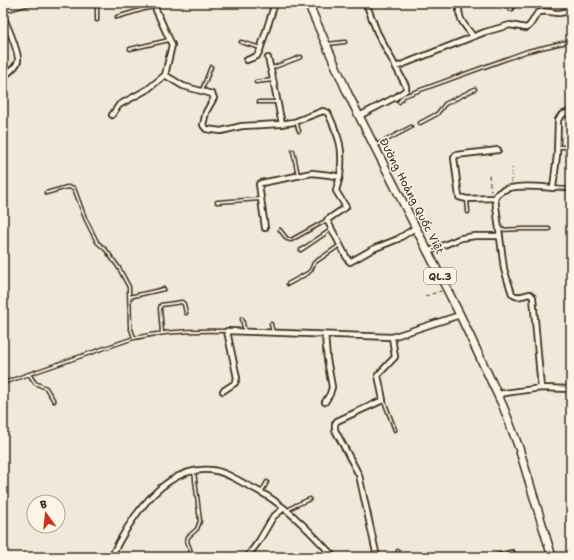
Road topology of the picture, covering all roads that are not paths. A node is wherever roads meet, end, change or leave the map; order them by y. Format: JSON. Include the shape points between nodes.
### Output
{"nodes":[{"id":1,"x":28,"y":3,"type":"edge"},
{"id":2,"x":100,"y":3,"type":"edge"},
{"id":3,"x":275,"y":3,"type":"edge"},
{"id":4,"x":308,"y":3,"type":"edge"},
{"id":5,"x":366,"y":3,"type":"edge"},
{"id":6,"x":458,"y":3,"type":"edge"},
{"id":7,"x":156,"y":5,"type":"edge"},
{"id":8,"x":3,"y":10,"type":"edge"},
{"id":9,"x":571,"y":10,"type":"edge"},
{"id":10,"x":3,"y":16,"type":"edge"},
{"id":11,"x":117,"y":17,"type":"dead end"},
{"id":12,"x":97,"y":20,"type":"dead end"},
{"id":13,"x":473,"y":36,"type":"junction"},
{"id":14,"x":169,"y":40,"type":"junction"},
{"id":15,"x":571,"y":40,"type":"edge"},
{"id":16,"x":241,"y":42,"type":"dead end"},
{"id":17,"x":345,"y":42,"type":"dead end"},
{"id":18,"x":326,"y":44,"type":"junction"},
{"id":19,"x":130,"y":48,"type":"dead end"},
{"id":20,"x":261,"y":48,"type":"junction"},
{"id":21,"x":300,"y":57,"type":"dead end"},
{"id":22,"x":268,"y":58,"type":"dead end"},
{"id":23,"x":247,"y":60,"type":"dead end"},
{"id":24,"x":211,"y":67,"type":"dead end"},
{"id":25,"x":270,"y":68,"type":"junction"},
{"id":26,"x":396,"y":68,"type":"junction"},
{"id":27,"x":164,"y":75,"type":"junction"},
{"id":28,"x":3,"y":77,"type":"edge"},
{"id":29,"x":274,"y":80,"type":"junction"},
{"id":30,"x":256,"y":82,"type":"dead end"},
{"id":31,"x":475,"y":89,"type":"dead end"},
{"id":32,"x":201,"y":91,"type":"junction"},
{"id":33,"x":258,"y":102,"type":"dead end"},
{"id":34,"x":277,"y":102,"type":"junction"},
{"id":35,"x":399,"y":102,"type":"dead end"},
{"id":36,"x":571,"y":112,"type":"edge"},
{"id":37,"x":112,"y":116,"type":"dead end"},
{"id":38,"x":358,"y":116,"type":"junction"},
{"id":39,"x":296,"y":121,"type":"junction"},
{"id":40,"x":420,"y":123,"type":"dead end"},
{"id":41,"x":282,"y":124,"type":"junction"},
{"id":42,"x":410,"y":127,"type":"dead end"},
{"id":43,"x":299,"y":131,"type":"dead end"},
{"id":44,"x":374,"y":147,"type":"junction"},
{"id":45,"x":558,"y":147,"type":"junction"},
{"id":46,"x":571,"y":147,"type":"edge"},
{"id":47,"x":498,"y":150,"type":"dead end"},
{"id":48,"x":293,"y":151,"type":"dead end"},
{"id":49,"x":298,"y":175,"type":"junction"},
{"id":50,"x":340,"y":177,"type":"junction"},
{"id":51,"x":553,"y":188,"type":"junction"},
{"id":52,"x":571,"y":189,"type":"edge"},
{"id":53,"x":46,"y":193,"type":"dead end"},
{"id":54,"x":494,"y":198,"type":"junction"},
{"id":55,"x":261,"y":199,"type":"junction"},
{"id":56,"x":467,"y":199,"type":"junction"},
{"id":57,"x":217,"y":202,"type":"dead end"},
{"id":58,"x":468,"y":212,"type":"dead end"},
{"id":59,"x":327,"y":220,"type":"junction"},
{"id":60,"x":265,"y":228,"type":"dead end"},
{"id":61,"x":415,"y":228,"type":"junction"},
{"id":62,"x":332,"y":229,"type":"junction"},
{"id":63,"x":548,"y":229,"type":"dead end"},
{"id":64,"x":280,"y":230,"type":"dead end"},
{"id":65,"x":499,"y":230,"type":"junction"},
{"id":66,"x":500,"y":236,"type":"junction"},
{"id":67,"x":340,"y":245,"type":"junction"},
{"id":68,"x":301,"y":250,"type":"dead end"},
{"id":69,"x":427,"y":252,"type":"junction"},
{"id":70,"x":288,"y":284,"type":"dead end"},
{"id":71,"x":164,"y":289,"type":"dead end"},
{"id":72,"x":129,"y":297,"type":"junction"},
{"id":73,"x":186,"y":313,"type":"dead end"},
{"id":74,"x":460,"y":315,"type":"junction"},
{"id":75,"x":242,"y":319,"type":"dead end"},
{"id":76,"x":270,"y":324,"type":"dead end"},
{"id":77,"x":227,"y":331,"type":"junction"},
{"id":78,"x":162,"y":332,"type":"junction"},
{"id":79,"x":245,"y":332,"type":"junction"},
{"id":80,"x":273,"y":333,"type":"junction"},
{"id":81,"x":325,"y":335,"type":"junction"},
{"id":82,"x":392,"y":337,"type":"junction"},
{"id":83,"x":134,"y":338,"type":"junction"},
{"id":84,"x":28,"y":374,"type":"junction"},
{"id":85,"x":3,"y":383,"type":"edge"},
{"id":86,"x":541,"y":388,"type":"junction"},
{"id":87,"x":571,"y":389,"type":"edge"},
{"id":88,"x":223,"y":391,"type":"dead end"},
{"id":89,"x":498,"y":394,"type":"junction"},
{"id":90,"x":383,"y":400,"type":"junction"},
{"id":91,"x":54,"y":401,"type":"dead end"},
{"id":92,"x":324,"y":402,"type":"dead end"},
{"id":93,"x":395,"y":430,"type":"dead end"},
{"id":94,"x":194,"y":472,"type":"junction"},
{"id":95,"x":267,"y":482,"type":"dead end"},
{"id":96,"x":261,"y":493,"type":"junction"},
{"id":97,"x":310,"y":499,"type":"dead end"},
{"id":98,"x":285,"y":509,"type":"junction"},
{"id":99,"x":398,"y":551,"type":"dead end"},
{"id":100,"x":191,"y":552,"type":"dead end"},
{"id":101,"x":512,"y":553,"type":"dead end"},
{"id":102,"x":111,"y":557,"type":"edge"},
{"id":103,"x":247,"y":557,"type":"edge"},
{"id":104,"x":334,"y":557,"type":"edge"},
{"id":105,"x":377,"y":557,"type":"edge"},
{"id":106,"x":397,"y":557,"type":"edge"},
{"id":107,"x":496,"y":557,"type":"edge"},
{"id":108,"x":552,"y":557,"type":"edge"}],
"edges":[{"from":1,"to":8,"type":"street"},
{"from":2,"to":12,"type":"lane","via":[[97,8]]},
{"from":3,"to":20,"type":"street"},
{"from":4,"to":18,"type":"highway","name":"Đường Hoàng Quốc Việt","number":"QL.3"},
{"from":5,"to":26,"type":"street","via":[[377,32]]},
{"from":6,"to":13,"type":"street","via":[[458,14]]},
{"from":7,"to":11,"type":"lane"},
{"from":7,"to":14,"type":"street"},
{"from":9,"to":13,"type":"street","via":[[557,13],[540,12],[526,28],[510,25]]},
{"from":10,"to":28,"type":"street","via":[[12,36],[18,60]]},
{"from":13,"to":26,"type":"street"},
{"from":14,"to":19,"type":"lane"},
{"from":14,"to":27,"type":"street","via":[[172,48]]},
{"from":15,"to":35,"type":"lane","via":[[493,63],[404,96]]},
{"from":16,"to":20,"type":"lane"},
{"from":17,"to":18,"type":"lane"},
{"from":18,"to":38,"type":"highway","name":"Đường Hoàng Quốc Việt","number":"QL.3"},
{"from":20,"to":23,"type":"street","via":[[257,56]]},
{"from":21,"to":25,"type":"lane"},
{"from":22,"to":25,"type":"street"},
{"from":24,"to":32,"type":"lane"},
{"from":25,"to":29,"type":"street"},
{"from":26,"to":38,"type":"street","via":[[406,90]]},
{"from":27,"to":32,"type":"street"},
{"from":27,"to":37,"type":"street","via":[[148,89],[119,105]]},
{"from":29,"to":30,"type":"lane"},
{"from":29,"to":34,"type":"street"},
{"from":31,"to":40,"type":"lane","via":[[445,104],[437,114]]},
{"from":32,"to":41,"type":"street","via":[[212,94],[214,98],[205,115],[203,125],[206,129],[221,131],[242,126]]},
{"from":33,"to":34,"type":"lane"},
{"from":34,"to":41,"type":"street"},
{"from":36,"to":45,"type":"street","via":[[563,114],[558,120]]},
{"from":38,"to":44,"type":"highway","name":"Đường Hoàng Quốc Việt","number":"QL.3"},
{"from":39,"to":41,"type":"street"},
{"from":39,"to":43,"type":"lane"},
{"from":39,"to":50,"type":"street","via":[[323,111],[328,113],[342,150]]},
{"from":42,"to":44,"type":"lane"},
{"from":44,"to":61,"type":"highway","name":"Đường Hoàng Quốc Việt","number":"QL.3"},
{"from":45,"to":46,"type":"lane"},
{"from":45,"to":51,"type":"street"},
{"from":47,"to":56,"type":"street","via":[[456,155],[454,158],[458,195]]},
{"from":48,"to":49,"type":"lane"},
{"from":49,"to":50,"type":"street","via":[[312,173]]},
{"from":49,"to":55,"type":"street","via":[[261,182]]},
{"from":50,"to":59,"type":"street","via":[[336,191],[346,207]]},
{"from":51,"to":52,"type":"lane"},
{"from":51,"to":54,"type":"street","via":[[511,188],[500,191]]},
{"from":53,"to":72,"type":"lane","via":[[67,187],[74,188],[97,242],[119,268],[128,287]]},
{"from":54,"to":56,"type":"street"},
{"from":54,"to":65,"type":"street"},
{"from":55,"to":57,"type":"lane"},
{"from":55,"to":60,"type":"street"},
{"from":56,"to":58,"type":"lane"},
{"from":59,"to":62,"type":"street"},
{"from":59,"to":64,"type":"lane","via":[[291,240]]},
{"from":61,"to":67,"type":"street","via":[[350,262]]},
{"from":61,"to":69,"type":"highway","name":"Đường Hoàng Quốc Việt","number":"QL.3"},
{"from":62,"to":67,"type":"street"},
{"from":62,"to":68,"type":"lane"},
{"from":63,"to":65,"type":"lane"},
{"from":65,"to":66,"type":"street"},
{"from":66,"to":69,"type":"street","via":[[461,238]]},
{"from":66,"to":86,"type":"street","via":[[504,269],[512,294],[530,294],[533,297]]},
{"from":67,"to":70,"type":"lane","via":[[314,263],[308,273]]},
{"from":69,"to":74,"type":"highway","name":"Đường Hoàng Quốc Việt","number":"QL.3"},
{"from":71,"to":72,"type":"lane"},
{"from":72,"to":83,"type":"lane","via":[[130,326]]},
{"from":73,"to":78,"type":"lane","via":[[182,302],[161,305]]},
{"from":74,"to":82,"type":"street"},
{"from":74,"to":89,"type":"highway","name":"Đường Hoàng Quốc Việt","number":"QL.3"},
{"from":75,"to":79,"type":"lane"},
{"from":76,"to":80,"type":"lane"},
{"from":77,"to":78,"type":"lane"},
{"from":77,"to":79,"type":"street"},
{"from":77,"to":88,"type":"street","via":[[237,378],[235,383]]},
{"from":78,"to":83,"type":"lane"},
{"from":79,"to":80,"type":"street"},
{"from":80,"to":81,"type":"street"},
{"from":81,"to":82,"type":"street"},
{"from":81,"to":92,"type":"street","via":[[332,387]]},
{"from":82,"to":90,"type":"street","via":[[395,357],[378,375]]},
{"from":83,"to":84,"type":"lane"},
{"from":84,"to":85,"type":"lane"},
{"from":84,"to":91,"type":"lane","via":[[35,383],[46,388]]},
{"from":86,"to":87,"type":"street"},
{"from":86,"to":89,"type":"street"},
{"from":89,"to":108,"type":"highway","name":"Đường Hoàng Quốc Việt","number":"QL.3","via":[[519,448]]},
{"from":90,"to":93,"type":"lane"},
{"from":90,"to":105,"type":"street","via":[[337,421],[335,427],[359,475]]},
{"from":94,"to":96,"type":"street","via":[[221,472]]},
{"from":94,"to":100,"type":"lane","via":[[200,522],[198,529],[188,537]]},
{"from":94,"to":102,"type":"street","via":[[174,479],[147,500]]},
{"from":95,"to":96,"type":"lane"},
{"from":96,"to":98,"type":"street"},
{"from":97,"to":98,"type":"lane"},
{"from":98,"to":103,"type":"street","via":[[273,516]]},
{"from":98,"to":104,"type":"street"},
{"from":99,"to":106,"type":"lane"},
{"from":101,"to":107,"type":"street"}]}
